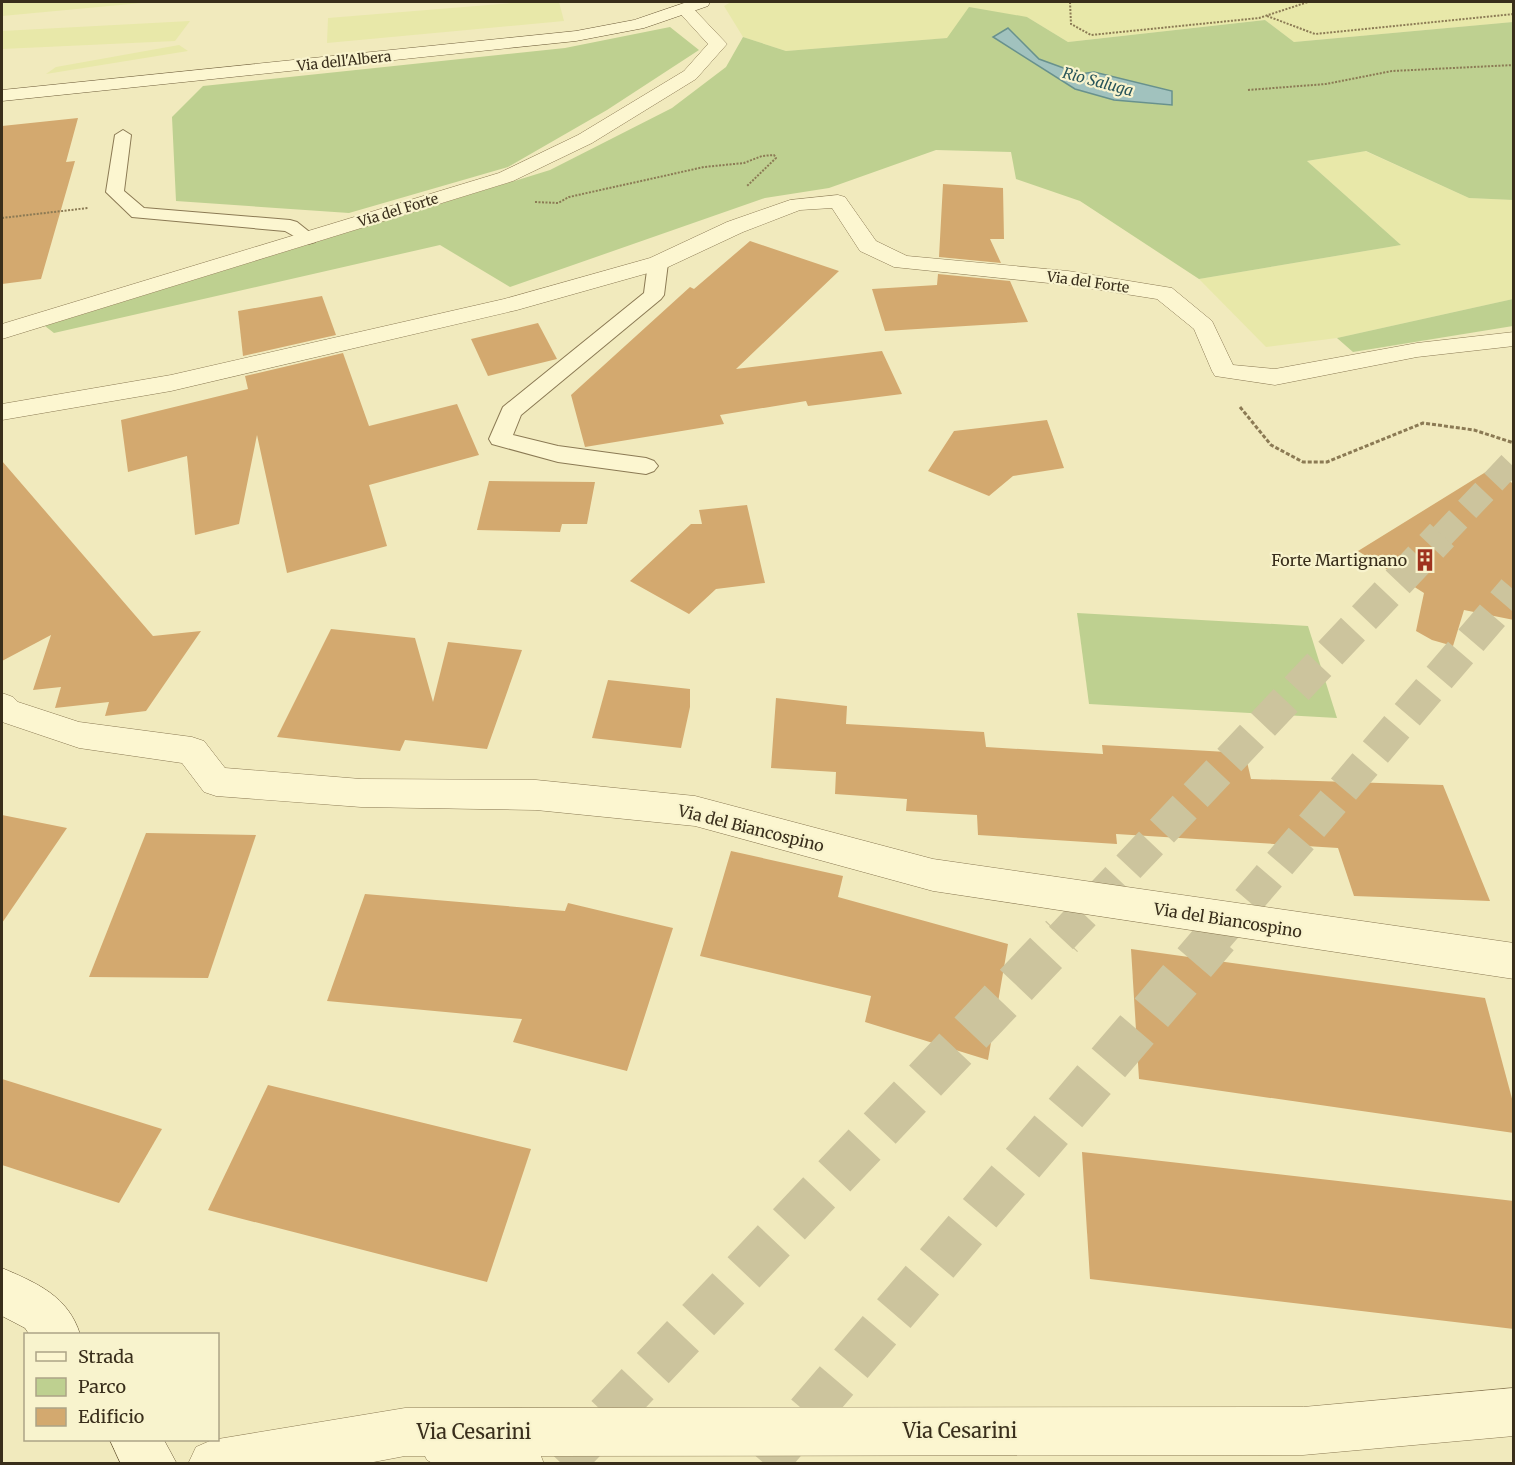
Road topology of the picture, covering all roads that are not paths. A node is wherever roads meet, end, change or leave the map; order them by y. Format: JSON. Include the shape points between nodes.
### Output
{"nodes":[{"id":1,"x":693,"y":5,"type":"edge"},
{"id":2,"x":2,"y":96,"type":"edge"},
{"id":3,"x":123,"y":135,"type":"dead end"},
{"id":4,"x":308,"y":238,"type":"junction"},
{"id":5,"x":658,"y":263,"type":"junction"},
{"id":6,"x":2,"y":332,"type":"edge"},
{"id":7,"x":1514,"y":339,"type":"edge"},
{"id":8,"x":2,"y":412,"type":"edge"},
{"id":9,"x":646,"y":466,"type":"dead end"},
{"id":10,"x":2,"y":706,"type":"edge"},
{"id":11,"x":1514,"y":961,"type":"edge"},
{"id":12,"x":2,"y":1291,"type":"edge"},
{"id":13,"x":56,"y":1333,"type":"edge"},
{"id":14,"x":1514,"y":1412,"type":"edge"},
{"id":15,"x":405,"y":1432,"type":"junction"},
{"id":16,"x":135,"y":1441,"type":"edge"},
{"id":17,"x":152,"y":1464,"type":"edge"},
{"id":18,"x":213,"y":1464,"type":"edge"},
{"id":19,"x":519,"y":1464,"type":"edge"}],
"edges":[{"from":1,"to":2,"type":"street","name":"Via dell'Albera","via":[[638,24],[576,36]]},
{"from":1,"to":4,"type":"street","name":"Via del Forte","via":[[718,44],[690,75],[585,139],[506,177]]},
{"from":3,"to":4,"type":"lane","via":[[115,192],[139,213],[290,226]]},
{"from":4,"to":6,"type":"street","name":"Via del Forte"},
{"from":5,"to":7,"type":"street","name":"Via del Forte","via":[[735,227],[797,204],[838,201],[868,246],[902,262],[1068,278],[1164,293],[1204,326],[1224,371],[1275,377],[1417,350]]},
{"from":5,"to":8,"type":"street","name":"Via del Forte","via":[[509,305],[171,383]]},
{"from":5,"to":9,"type":"lane","via":[[654,295],[512,412],[500,439],[558,454]]},
{"from":10,"to":11,"type":"street","name":"Via del Biancospino","via":[[80,735],[192,751],[216,782],[361,793],[536,795],[695,811],[933,875]]},
{"from":12,"to":13,"type":"street","via":[[41,1312]]},
{"from":14,"to":15,"type":"street","name":"Via Cesarini","via":[[1303,1431]]},
{"from":15,"to":18,"type":"street","name":"Via Cesarini"},
{"from":15,"to":19,"type":"street","name":"Via Cesarini"},
{"from":16,"to":17,"type":"street"}]}
